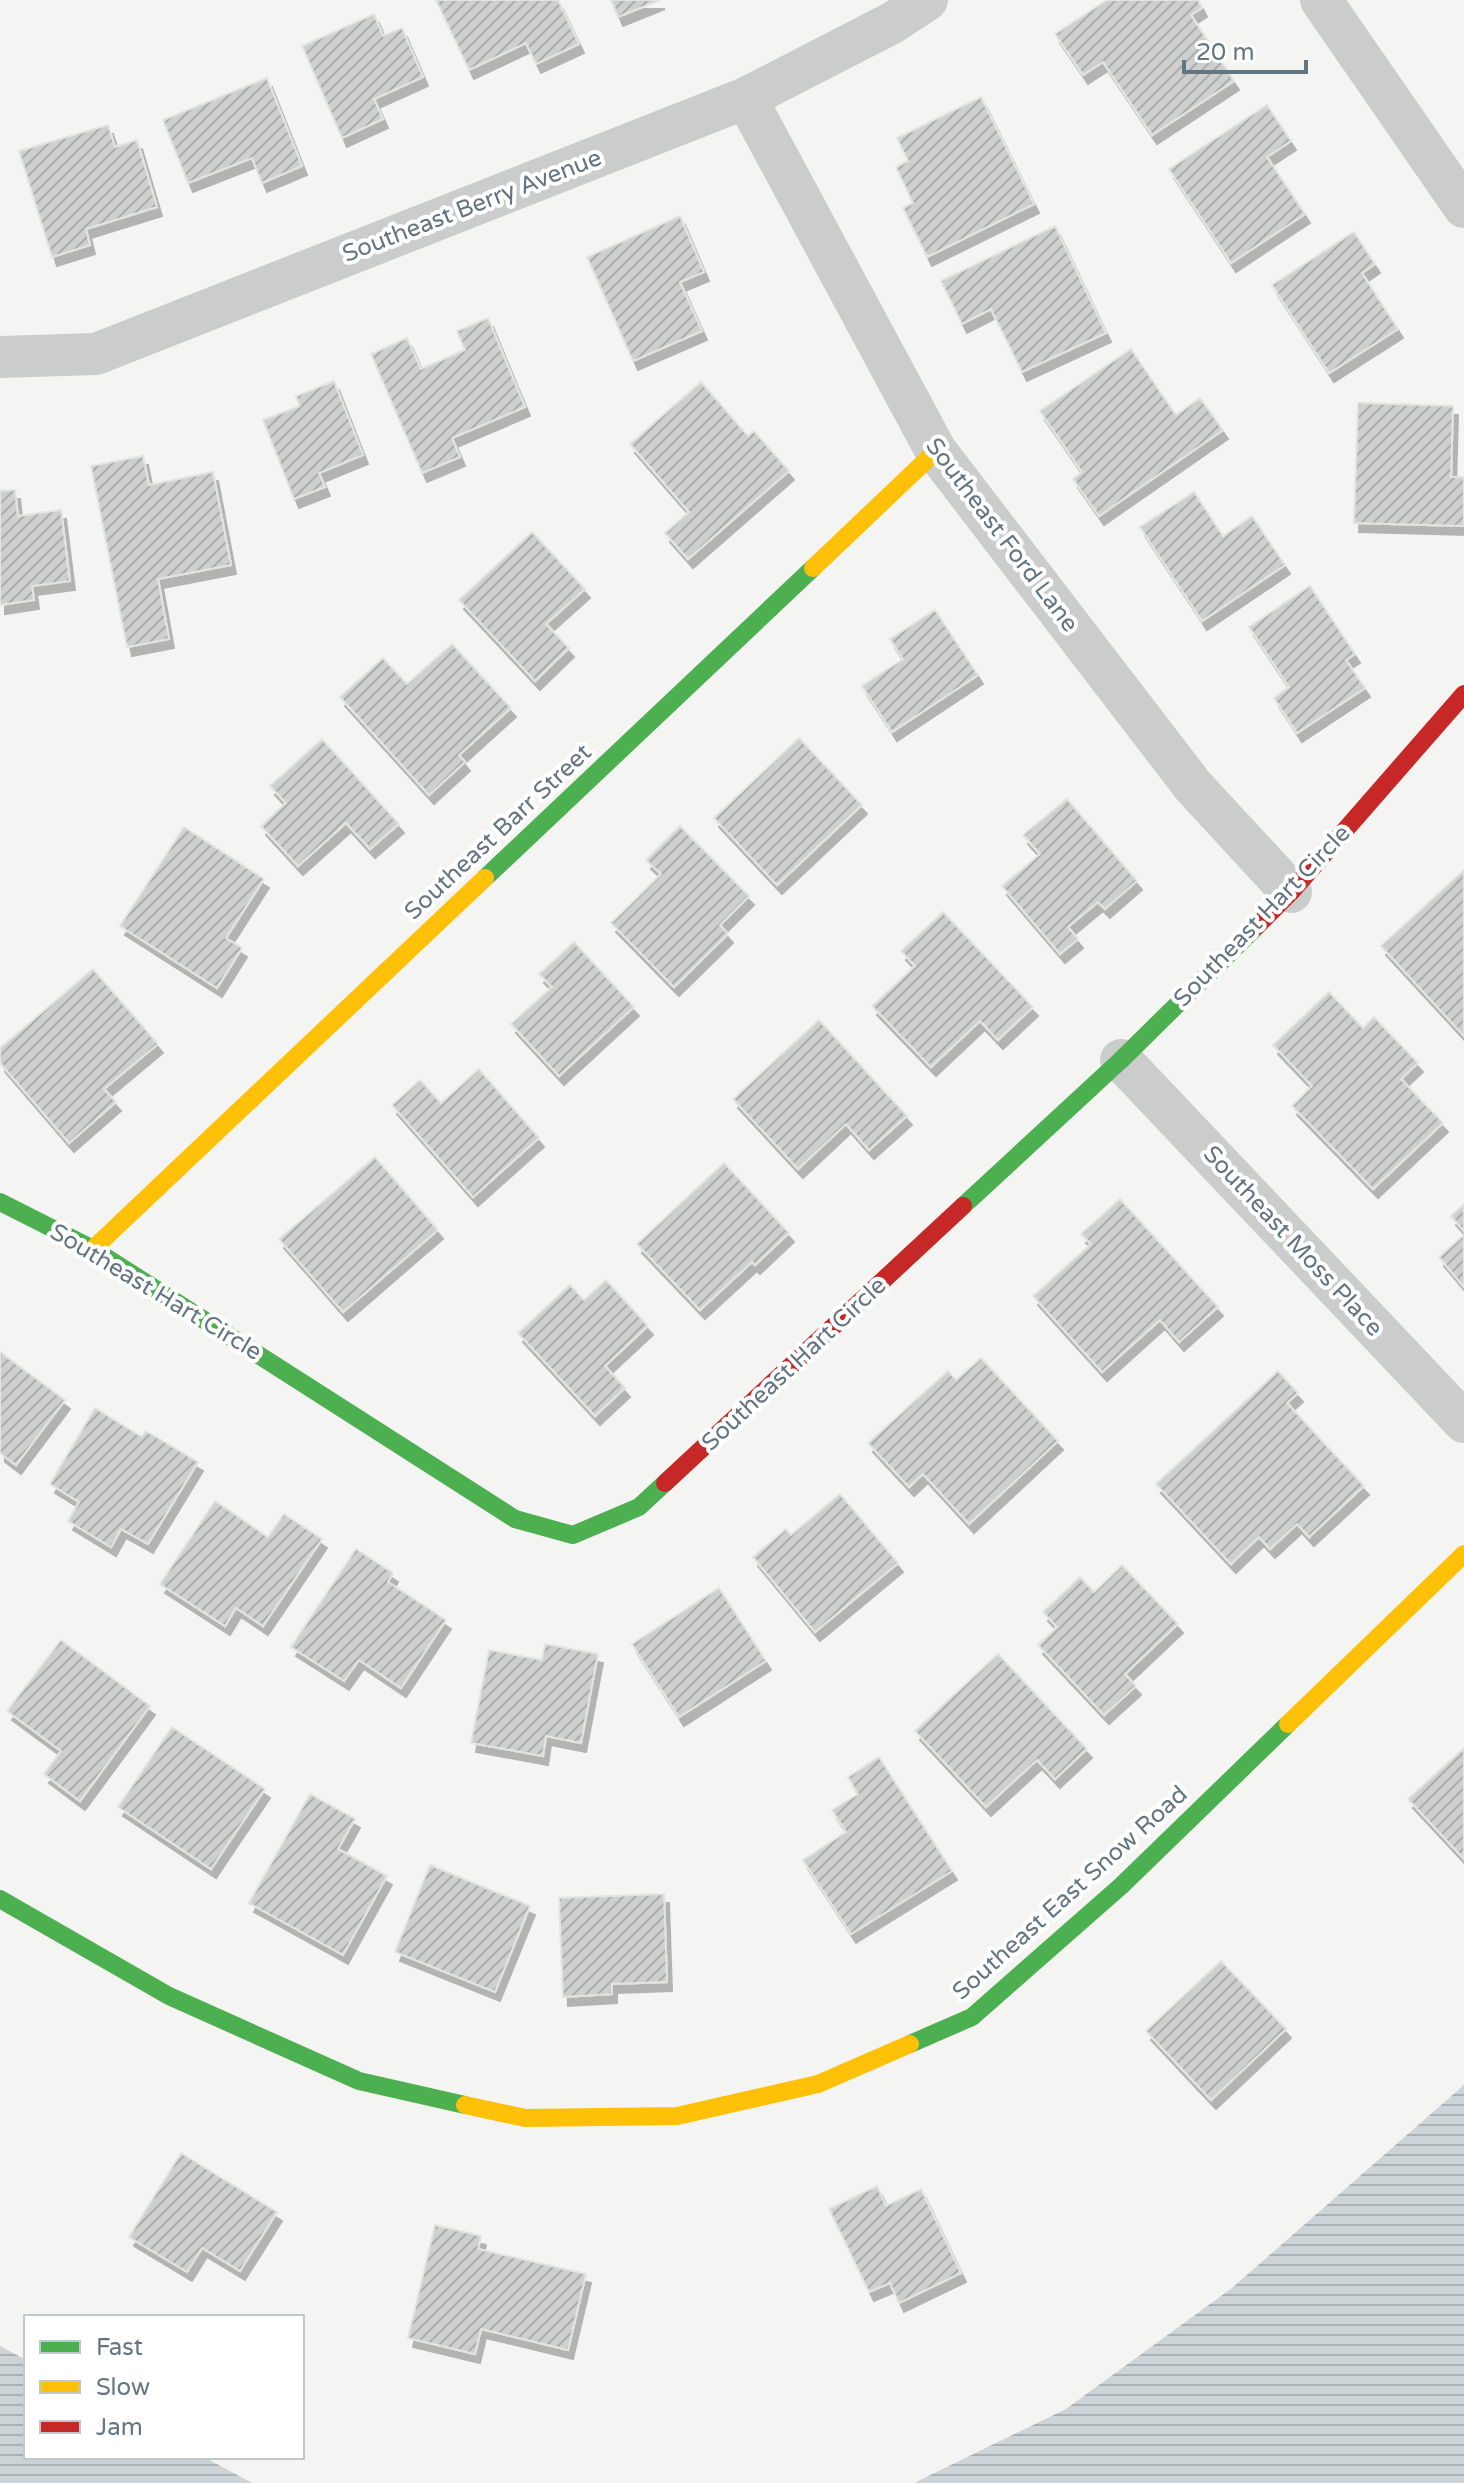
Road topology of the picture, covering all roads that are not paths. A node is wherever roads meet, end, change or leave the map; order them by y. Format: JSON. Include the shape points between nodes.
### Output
{"nodes":[{"id":1,"x":927,"y":0,"type":"edge"},
{"id":2,"x":1321,"y":0,"type":"edge"},
{"id":3,"x":746,"y":98,"type":"junction"},
{"id":4,"x":1464,"y":207,"type":"edge"},
{"id":5,"x":0,"y":357,"type":"edge"},
{"id":6,"x":936,"y":451,"type":"junction"},
{"id":7,"x":1464,"y":694,"type":"edge"},
{"id":8,"x":1291,"y":892,"type":"junction"},
{"id":9,"x":1121,"y":1060,"type":"junction"},
{"id":10,"x":0,"y":1202,"type":"edge"},
{"id":11,"x":93,"y":1249,"type":"junction"},
{"id":12,"x":1464,"y":1422,"type":"edge"},
{"id":13,"x":1464,"y":1554,"type":"edge"},
{"id":14,"x":0,"y":1899,"type":"edge"}],
"edges":[{"from":1,"to":3,"type":"street","name":"Southeast Berry Avenue"},
{"from":2,"to":4,"type":"street"},
{"from":3,"to":5,"type":"street","name":"Southeast Berry Avenue","via":[[96,354]]},
{"from":3,"to":6,"type":"street","name":"Southeast Ford Lane"},
{"from":6,"to":8,"type":"street","name":"Southeast Ford Lane","via":[[1193,786]]},
{"from":6,"to":11,"type":"street","name":"Southeast Barr Street"},
{"from":7,"to":8,"type":"street","name":"Southeast Hart Circle"},
{"from":8,"to":9,"type":"street","name":"Southeast Hart Circle"},
{"from":9,"to":11,"type":"street","name":"Southeast Hart Circle","via":[[639,1507],[573,1535],[515,1519]]},
{"from":9,"to":12,"type":"street","name":"Southeast Moss Place"},
{"from":10,"to":11,"type":"street","name":"Southeast Hart Circle"},
{"from":13,"to":14,"type":"street","name":"Southeast East Snow Road","via":[[1121,1886],[972,2017],[818,2084],[677,2116],[525,2118],[359,2081],[169,1996]]}]}
